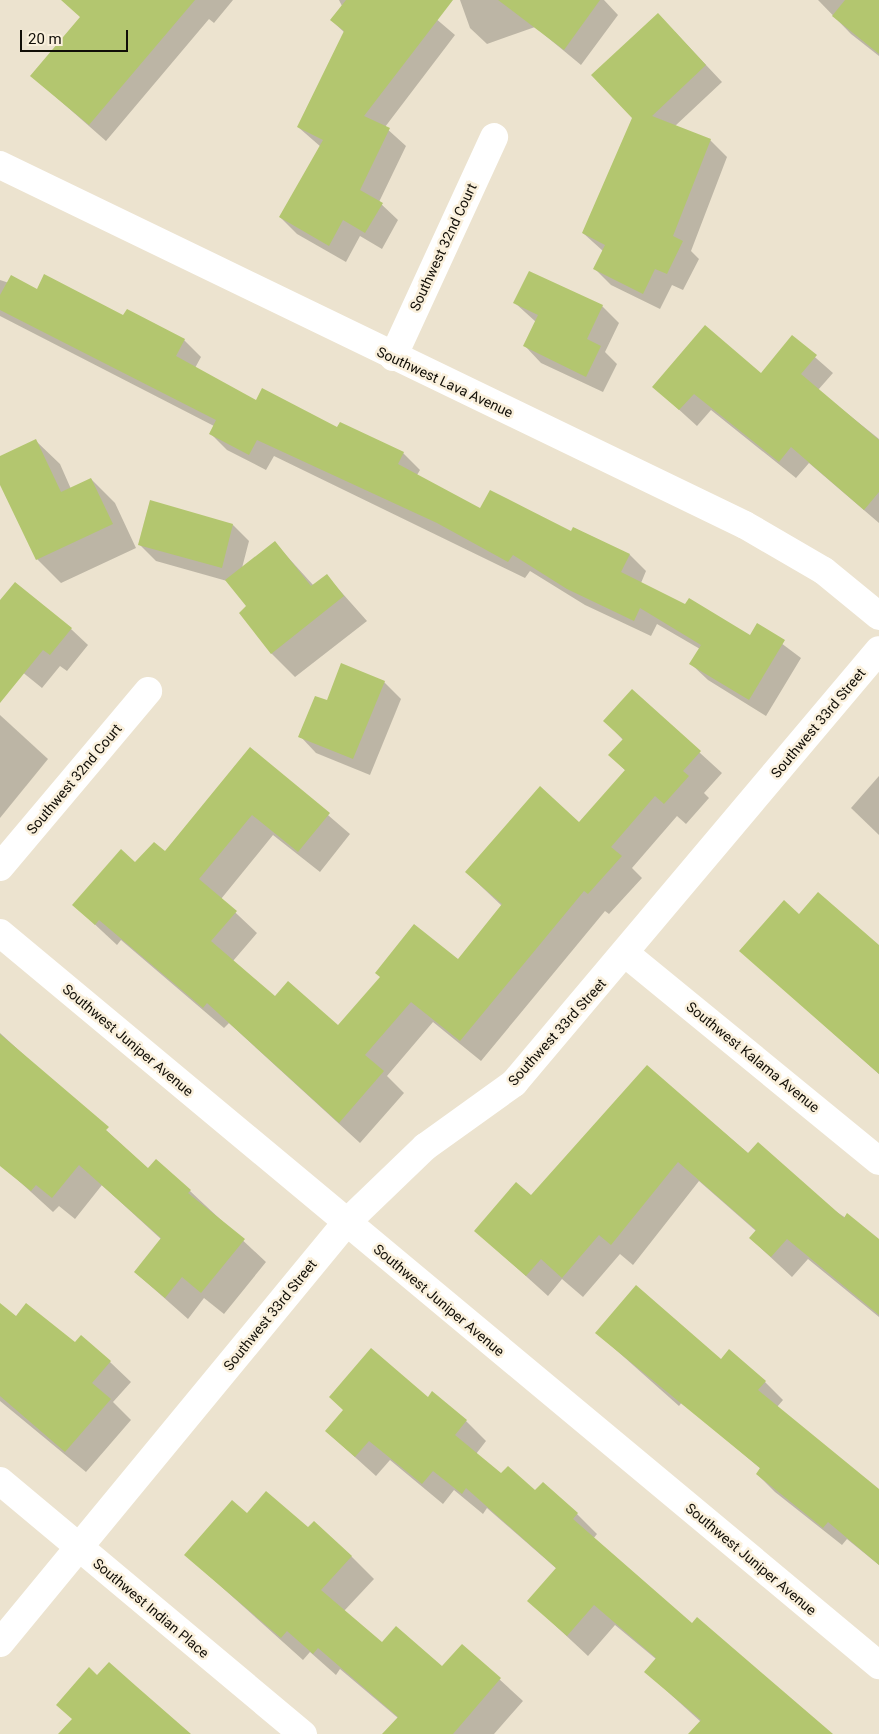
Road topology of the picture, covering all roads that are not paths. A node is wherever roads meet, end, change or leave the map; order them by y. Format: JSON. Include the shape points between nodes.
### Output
{"nodes":[{"id":1,"x":494,"y":137,"type":"dead end"},
{"id":2,"x":0,"y":165,"type":"edge"},
{"id":3,"x":393,"y":357,"type":"junction"},
{"id":4,"x":879,"y":616,"type":"edge"},
{"id":5,"x":879,"y":650,"type":"edge"},
{"id":6,"x":148,"y":691,"type":"dead end"},
{"id":7,"x":0,"y":867,"type":"edge"},
{"id":8,"x":0,"y":933,"type":"edge"},
{"id":9,"x":626,"y":954,"type":"junction"},
{"id":10,"x":879,"y":1161,"type":"edge"},
{"id":11,"x":346,"y":1223,"type":"junction"},
{"id":12,"x":0,"y":1481,"type":"edge"},
{"id":13,"x":80,"y":1548,"type":"junction"},
{"id":14,"x":0,"y":1643,"type":"edge"},
{"id":15,"x":879,"y":1666,"type":"edge"},
{"id":16,"x":303,"y":1734,"type":"edge"}],
"edges":[{"from":1,"to":3,"type":"street","name":"Southwest 32nd Court"},
{"from":2,"to":3,"type":"street","name":"Southwest Lava Avenue"},
{"from":3,"to":4,"type":"street","name":"Southwest Lava Avenue","via":[[745,525],[824,571]]},
{"from":5,"to":9,"type":"street","name":"Southwest 33rd Street"},
{"from":6,"to":7,"type":"street","name":"Southwest 32nd Court"},
{"from":8,"to":11,"type":"street","name":"Southwest Juniper Avenue"},
{"from":9,"to":10,"type":"street","name":"Southwest Kalama Avenue"},
{"from":9,"to":11,"type":"street","name":"Southwest 33rd Street","via":[[514,1083],[425,1148]]},
{"from":11,"to":13,"type":"street","name":"Southwest 33rd Street"},
{"from":11,"to":15,"type":"street","name":"Southwest Juniper Avenue"},
{"from":12,"to":13,"type":"street","name":"Southwest Indian Place"},
{"from":13,"to":14,"type":"street","name":"Southwest 33rd Street"},
{"from":13,"to":16,"type":"street","name":"Southwest Indian Place"}]}
